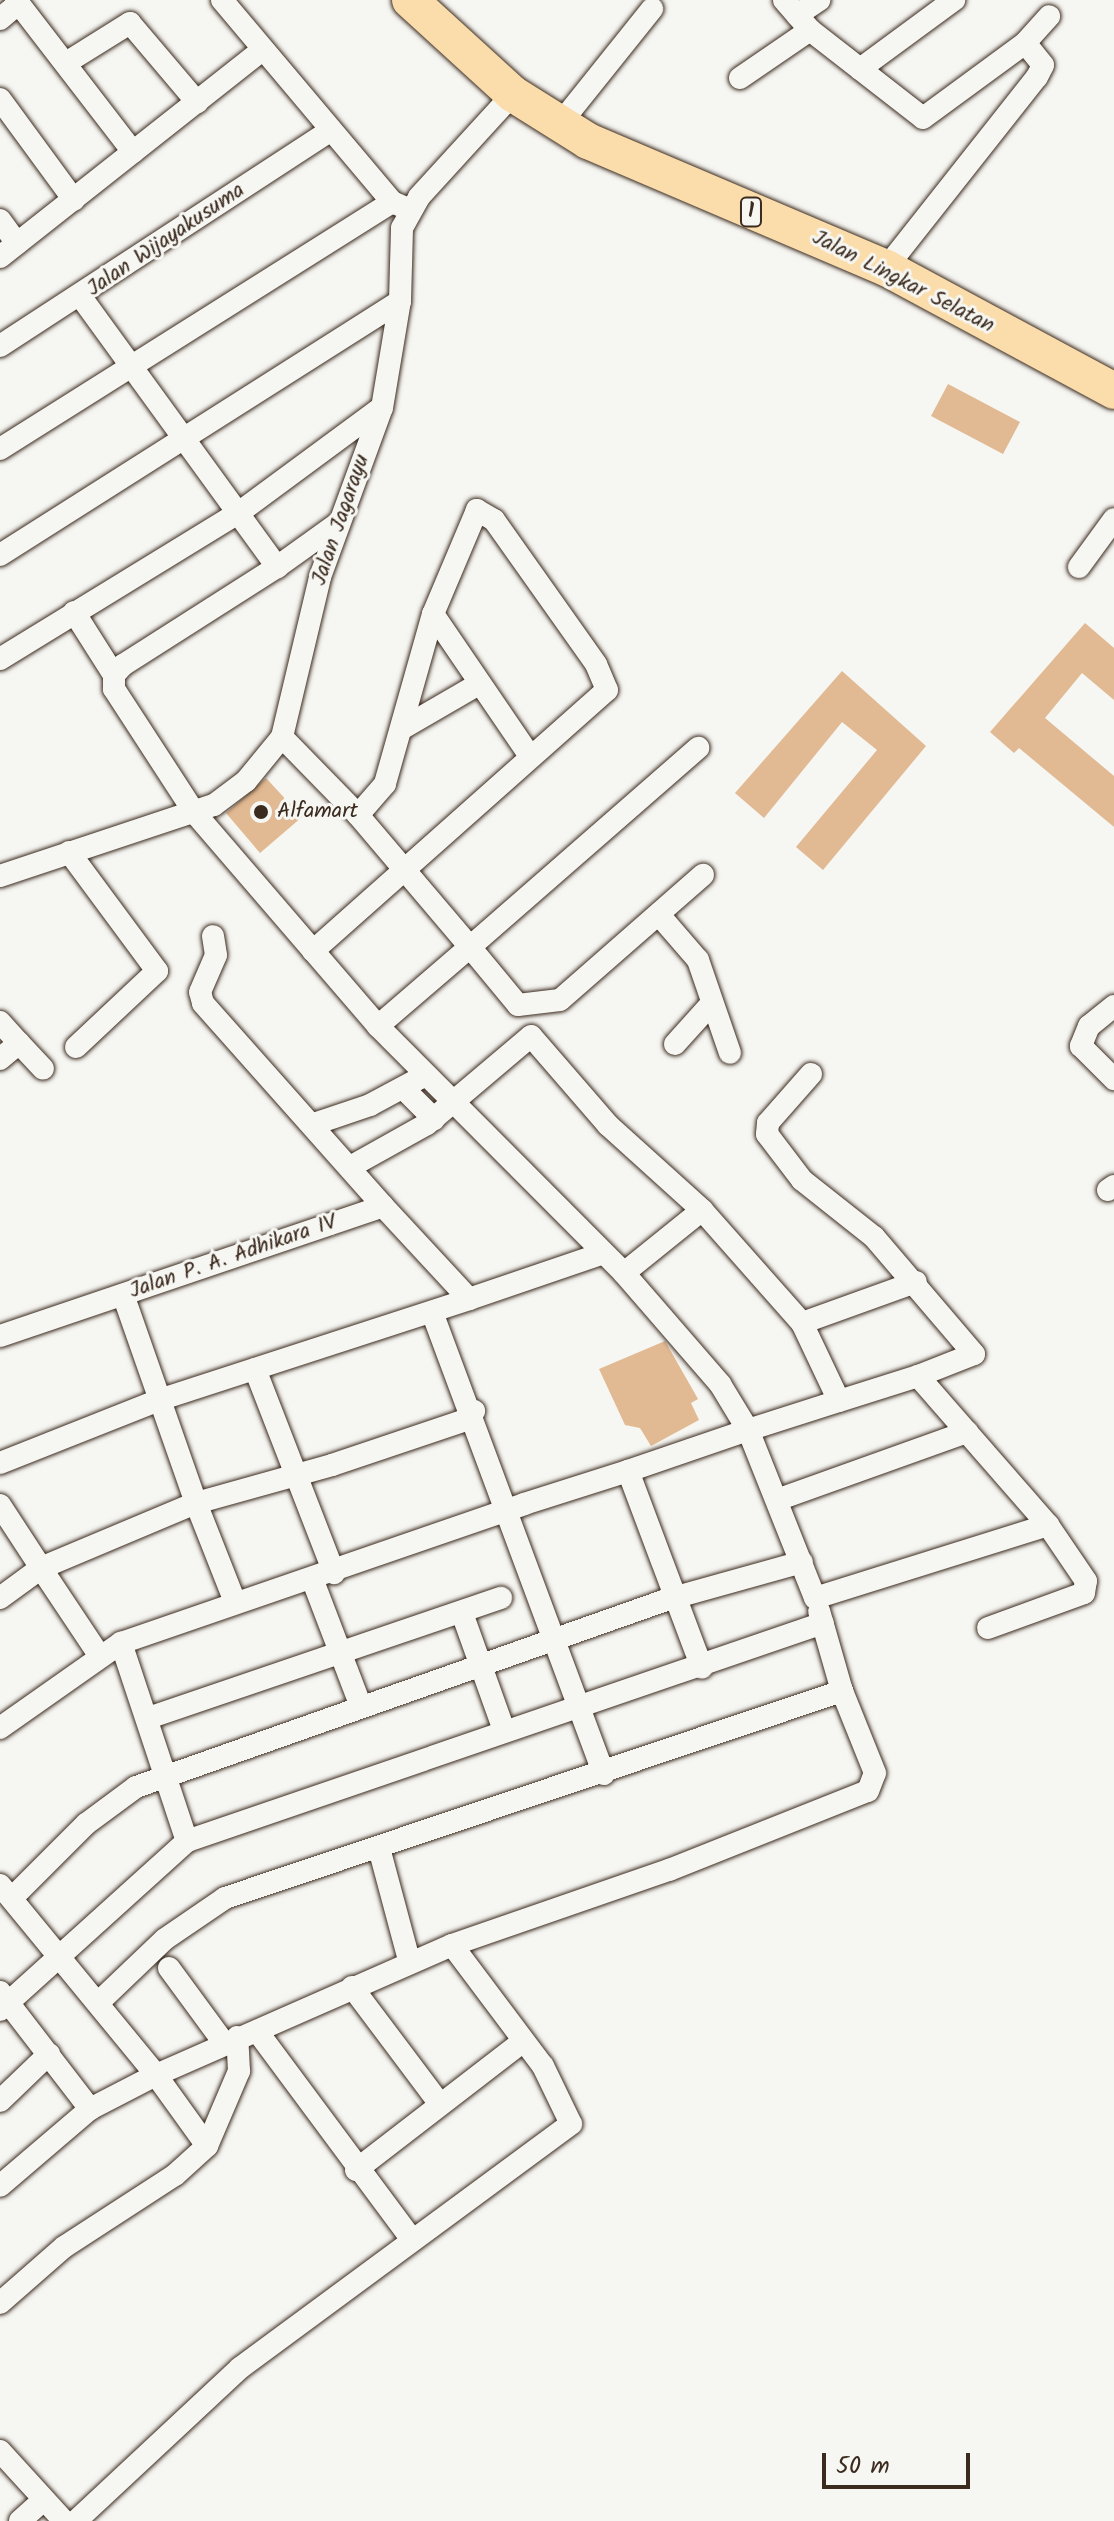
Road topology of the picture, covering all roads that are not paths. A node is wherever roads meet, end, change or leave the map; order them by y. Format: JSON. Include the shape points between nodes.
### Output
{"nodes":[{"id":1,"x":222,"y":0,"type":"edge"},
{"id":2,"x":410,"y":0,"type":"edge"},
{"id":3,"x":819,"y":0,"type":"edge"},
{"id":4,"x":954,"y":0,"type":"edge"},
{"id":5,"x":18,"y":2,"type":"edge"},
{"id":6,"x":652,"y":9,"type":"dead end"},
{"id":7,"x":797,"y":15,"type":"edge"},
{"id":8,"x":1049,"y":16,"type":"dead end"},
{"id":9,"x":0,"y":19,"type":"edge"},
{"id":10,"x":1025,"y":43,"type":"junction"},
{"id":11,"x":261,"y":51,"type":"junction"},
{"id":12,"x":69,"y":61,"type":"junction"},
{"id":13,"x":860,"y":69,"type":"junction"},
{"id":14,"x":740,"y":78,"type":"dead end"},
{"id":15,"x":513,"y":94,"type":"junction"},
{"id":16,"x":0,"y":99,"type":"edge"},
{"id":17,"x":197,"y":102,"type":"junction"},
{"id":18,"x":559,"y":125,"type":"junction"},
{"id":19,"x":330,"y":131,"type":"junction"},
{"id":20,"x":133,"y":152,"type":"junction"},
{"id":21,"x":74,"y":200,"type":"junction"},
{"id":22,"x":400,"y":206,"type":"junction"},
{"id":23,"x":0,"y":220,"type":"edge"},
{"id":24,"x":9,"y":250,"type":"edge"},
{"id":25,"x":886,"y":268,"type":"junction"},
{"id":26,"x":81,"y":297,"type":"junction"},
{"id":27,"x":400,"y":301,"type":"junction"},
{"id":28,"x":0,"y":346,"type":"edge"},
{"id":29,"x":134,"y":365,"type":"junction"},
{"id":30,"x":1114,"y":391,"type":"edge"},
{"id":31,"x":382,"y":408,"type":"junction"},
{"id":32,"x":182,"y":436,"type":"junction"},
{"id":33,"x":0,"y":449,"type":"edge"},
{"id":34,"x":237,"y":514,"type":"junction"},
{"id":35,"x":1114,"y":519,"type":"edge"},
{"id":36,"x":337,"y":524,"type":"junction"},
{"id":37,"x":0,"y":555,"type":"edge"},
{"id":38,"x":277,"y":567,"type":"junction"},
{"id":39,"x":1079,"y":567,"type":"dead end"},
{"id":40,"x":74,"y":612,"type":"junction"},
{"id":41,"x":433,"y":614,"type":"junction"},
{"id":42,"x":0,"y":659,"type":"edge"},
{"id":43,"x":114,"y":675,"type":"junction"},
{"id":44,"x":479,"y":684,"type":"junction"},
{"id":45,"x":403,"y":728,"type":"junction"},
{"id":46,"x":282,"y":737,"type":"junction"},
{"id":47,"x":698,"y":748,"type":"dead end"},
{"id":48,"x":530,"y":756,"type":"junction"},
{"id":49,"x":194,"y":812,"type":"junction"},
{"id":50,"x":358,"y":815,"type":"junction"},
{"id":51,"x":68,"y":853,"type":"junction"},
{"id":52,"x":403,"y":869,"type":"junction"},
{"id":53,"x":703,"y":875,"type":"dead end"},
{"id":54,"x":0,"y":876,"type":"edge"},
{"id":55,"x":660,"y":916,"type":"junction"},
{"id":56,"x":213,"y":936,"type":"dead end"},
{"id":57,"x":470,"y":947,"type":"junction"},
{"id":58,"x":313,"y":951,"type":"junction"},
{"id":59,"x":712,"y":1003,"type":"junction"},
{"id":60,"x":1114,"y":1006,"type":"edge"},
{"id":61,"x":0,"y":1022,"type":"edge"},
{"id":62,"x":378,"y":1026,"type":"junction"},
{"id":63,"x":19,"y":1043,"type":"junction"},
{"id":64,"x":675,"y":1044,"type":"dead end"},
{"id":65,"x":76,"y":1047,"type":"dead end"},
{"id":66,"x":730,"y":1053,"type":"dead end"},
{"id":67,"x":0,"y":1059,"type":"edge"},
{"id":68,"x":43,"y":1069,"type":"dead end"},
{"id":69,"x":811,"y":1074,"type":"dead end"},
{"id":70,"x":424,"y":1076,"type":"junction"},
{"id":71,"x":1114,"y":1079,"type":"edge"},
{"id":72,"x":404,"y":1089,"type":"junction"},
{"id":73,"x":439,"y":1114,"type":"junction"},
{"id":74,"x":315,"y":1126,"type":"junction"},
{"id":75,"x":348,"y":1165,"type":"junction"},
{"id":76,"x":383,"y":1206,"type":"junction"},
{"id":77,"x":702,"y":1210,"type":"junction"},
{"id":78,"x":601,"y":1254,"type":"junction"},
{"id":79,"x":624,"y":1273,"type":"junction"},
{"id":80,"x":916,"y":1282,"type":"junction"},
{"id":81,"x":123,"y":1295,"type":"junction"},
{"id":82,"x":469,"y":1299,"type":"junction"},
{"id":83,"x":432,"y":1312,"type":"junction"},
{"id":84,"x":802,"y":1323,"type":"junction"},
{"id":85,"x":0,"y":1336,"type":"edge"},
{"id":86,"x":255,"y":1369,"type":"junction"},
{"id":87,"x":918,"y":1376,"type":"junction"},
{"id":88,"x":159,"y":1400,"type":"junction"},
{"id":89,"x":839,"y":1401,"type":"junction"},
{"id":90,"x":474,"y":1411,"type":"junction"},
{"id":91,"x":748,"y":1430,"type":"junction"},
{"id":92,"x":967,"y":1432,"type":"junction"},
{"id":93,"x":0,"y":1463,"type":"edge"},
{"id":94,"x":628,"y":1471,"type":"junction"},
{"id":95,"x":294,"y":1475,"type":"junction"},
{"id":96,"x":777,"y":1500,"type":"junction"},
{"id":97,"x":196,"y":1503,"type":"junction"},
{"id":98,"x":0,"y":1505,"type":"edge"},
{"id":99,"x":509,"y":1509,"type":"junction"},
{"id":100,"x":1048,"y":1525,"type":"junction"},
{"id":101,"x":802,"y":1562,"type":"junction"},
{"id":102,"x":41,"y":1568,"type":"junction"},
{"id":103,"x":323,"y":1577,"type":"junction"},
{"id":104,"x":674,"y":1597,"type":"junction"},
{"id":105,"x":0,"y":1598,"type":"edge"},
{"id":106,"x":501,"y":1598,"type":"dead end"},
{"id":107,"x":815,"y":1598,"type":"junction"},
{"id":108,"x":235,"y":1602,"type":"junction"},
{"id":109,"x":462,"y":1613,"type":"junction"},
{"id":110,"x":823,"y":1623,"type":"junction"},
{"id":111,"x":988,"y":1628,"type":"dead end"},
{"id":112,"x":554,"y":1639,"type":"junction"},
{"id":113,"x":121,"y":1643,"type":"junction"},
{"id":114,"x":339,"y":1651,"type":"junction"},
{"id":115,"x":99,"y":1655,"type":"junction"},
{"id":116,"x":481,"y":1664,"type":"junction"},
{"id":117,"x":702,"y":1668,"type":"junction"},
{"id":118,"x":842,"y":1691,"type":"junction"},
{"id":119,"x":579,"y":1705,"type":"junction"},
{"id":120,"x":361,"y":1707,"type":"junction"},
{"id":121,"x":148,"y":1718,"type":"junction"},
{"id":122,"x":0,"y":1728,"type":"edge"},
{"id":123,"x":504,"y":1730,"type":"junction"},
{"id":124,"x":604,"y":1774,"type":"junction"},
{"id":125,"x":165,"y":1775,"type":"junction"},
{"id":126,"x":187,"y":1841,"type":"junction"},
{"id":127,"x":379,"y":1848,"type":"junction"},
{"id":128,"x":6,"y":1891,"type":"edge"},
{"id":129,"x":452,"y":1945,"type":"junction"},
{"id":130,"x":58,"y":1956,"type":"junction"},
{"id":131,"x":409,"y":1960,"type":"junction"},
{"id":132,"x":169,"y":1968,"type":"dead end"},
{"id":133,"x":352,"y":1987,"type":"junction"},
{"id":134,"x":3,"y":2001,"type":"edge"},
{"id":135,"x":99,"y":2002,"type":"junction"},
{"id":136,"x":239,"y":2037,"type":"junction"},
{"id":137,"x":521,"y":2043,"type":"junction"},
{"id":138,"x":49,"y":2054,"type":"junction"},
{"id":139,"x":156,"y":2075,"type":"junction"},
{"id":140,"x":0,"y":2101,"type":"edge"},
{"id":141,"x":439,"y":2103,"type":"junction"},
{"id":142,"x":90,"y":2109,"type":"junction"},
{"id":143,"x":207,"y":2146,"type":"junction"},
{"id":144,"x":356,"y":2170,"type":"junction"},
{"id":145,"x":0,"y":2186,"type":"edge"},
{"id":146,"x":411,"y":2238,"type":"junction"},
{"id":147,"x":0,"y":2303,"type":"edge"},
{"id":148,"x":0,"y":2451,"type":"edge"},
{"id":149,"x":43,"y":2500,"type":"junction"},
{"id":150,"x":20,"y":2521,"type":"edge"},
{"id":151,"x":64,"y":2521,"type":"edge"},
{"id":152,"x":76,"y":2521,"type":"edge"}],
"edges":[{"from":1,"to":11,"type":"street"},
{"from":2,"to":15,"type":"highway","name":"Jalan Lingkar Selatan","number":"1"},
{"from":3,"to":7,"type":"street"},
{"from":4,"to":13,"type":"street"},
{"from":5,"to":9,"type":"street"},
{"from":5,"to":12,"type":"street"},
{"from":6,"to":18,"type":"street"},
{"from":7,"to":13,"type":"street"},
{"from":7,"to":14,"type":"street"},
{"from":8,"to":10,"type":"street"},
{"from":10,"to":13,"type":"street","via":[[923,118]]},
{"from":10,"to":25,"type":"street","via":[[1043,65],[1037,77]]},
{"from":11,"to":17,"type":"street"},
{"from":11,"to":19,"type":"street"},
{"from":12,"to":17,"type":"street","via":[[130,23]]},
{"from":12,"to":20,"type":"street"},
{"from":15,"to":18,"type":"highway","name":"Jalan Lingkar Selatan","number":"1"},
{"from":15,"to":22,"type":"street"},
{"from":16,"to":21,"type":"street"},
{"from":17,"to":20,"type":"street"},
{"from":18,"to":25,"type":"highway","name":"Jalan Lingkar Selatan","number":"1","via":[[636,167]]},
{"from":19,"to":22,"type":"street"},
{"from":19,"to":26,"type":"street","name":"Jalan Wijayakusuma"},
{"from":20,"to":21,"type":"street"},
{"from":21,"to":24,"type":"street"},
{"from":22,"to":27,"type":"street","name":"Jalan Jagarayu"},
{"from":22,"to":29,"type":"street"},
{"from":23,"to":24,"type":"street"},
{"from":25,"to":30,"type":"highway","name":"Jalan Lingkar Selatan","number":"1"},
{"from":26,"to":28,"type":"street","name":"Jalan Wijayakusuma"},
{"from":26,"to":29,"type":"street"},
{"from":27,"to":31,"type":"street","name":"Jalan Jagarayu"},
{"from":27,"to":32,"type":"street"},
{"from":29,"to":32,"type":"street"},
{"from":29,"to":33,"type":"street"},
{"from":31,"to":34,"type":"street"},
{"from":31,"to":36,"type":"street","name":"Jalan Jagarayu"},
{"from":32,"to":34,"type":"street"},
{"from":32,"to":37,"type":"street"},
{"from":34,"to":38,"type":"street"},
{"from":34,"to":40,"type":"street"},
{"from":35,"to":39,"type":"street"},
{"from":36,"to":38,"type":"street"},
{"from":36,"to":46,"type":"street","name":"Jalan Jagarayu"},
{"from":38,"to":43,"type":"street"},
{"from":40,"to":42,"type":"street"},
{"from":40,"to":43,"type":"street"},
{"from":41,"to":44,"type":"street"},
{"from":41,"to":45,"type":"street"},
{"from":41,"to":48,"type":"street","via":[[468,522],[477,510],[484,511],[606,682],[602,698]]},
{"from":43,"to":49,"type":"street","via":[[114,689]]},
{"from":44,"to":45,"type":"street"},
{"from":44,"to":48,"type":"street"},
{"from":45,"to":50,"type":"street","via":[[385,784]]},
{"from":46,"to":49,"type":"street","name":"Jalan Jagarayu","via":[[230,794]]},
{"from":46,"to":50,"type":"street"},
{"from":47,"to":57,"type":"street"},
{"from":48,"to":52,"type":"street"},
{"from":49,"to":51,"type":"street","name":"Jalan Jagarayu"},
{"from":49,"to":58,"type":"street"},
{"from":50,"to":52,"type":"street"},
{"from":51,"to":54,"type":"street","name":"Jalan Jagarayu"},
{"from":51,"to":65,"type":"street","via":[[157,971]]},
{"from":52,"to":57,"type":"street"},
{"from":52,"to":58,"type":"street"},
{"from":53,"to":55,"type":"street"},
{"from":55,"to":57,"type":"street","via":[[571,993],[527,1006],[518,1005]]},
{"from":55,"to":59,"type":"street","via":[[689,943]]},
{"from":56,"to":74,"type":"street","via":[[216,955],[200,992],[203,1003]]},
{"from":57,"to":62,"type":"street"},
{"from":58,"to":62,"type":"street"},
{"from":59,"to":64,"type":"street"},
{"from":59,"to":66,"type":"street"},
{"from":60,"to":71,"type":"street","via":[[1089,1026],[1081,1046]]},
{"from":61,"to":63,"type":"street"},
{"from":62,"to":70,"type":"street"},
{"from":63,"to":67,"type":"street"},
{"from":63,"to":68,"type":"street"},
{"from":69,"to":80,"type":"street","via":[[768,1123],[771,1144]]},
{"from":70,"to":72,"type":"street"},
{"from":70,"to":73,"type":"street"},
{"from":72,"to":73,"type":"street"},
{"from":72,"to":74,"type":"street"},
{"from":73,"to":75,"type":"street"},
{"from":73,"to":77,"type":"street","via":[[531,1036],[608,1125]]},
{"from":73,"to":78,"type":"street"},
{"from":74,"to":75,"type":"street"},
{"from":75,"to":76,"type":"street"},
{"from":76,"to":81,"type":"street","name":"Jalan P. A. Adhikara IV"},
{"from":76,"to":82,"type":"street"},
{"from":77,"to":79,"type":"street"},
{"from":77,"to":84,"type":"street"},
{"from":78,"to":79,"type":"street"},
{"from":78,"to":82,"type":"street"},
{"from":79,"to":91,"type":"street","via":[[715,1377]]},
{"from":80,"to":84,"type":"street"},
{"from":80,"to":87,"type":"street","via":[[974,1354]]},
{"from":81,"to":85,"type":"street","name":"Jalan P. A. Adhikara IV"},
{"from":81,"to":88,"type":"street"},
{"from":82,"to":83,"type":"street"},
{"from":83,"to":86,"type":"street"},
{"from":83,"to":90,"type":"street"},
{"from":84,"to":89,"type":"street"},
{"from":86,"to":88,"type":"street"},
{"from":86,"to":95,"type":"street"},
{"from":87,"to":89,"type":"street"},
{"from":87,"to":92,"type":"street"},
{"from":88,"to":93,"type":"street"},
{"from":88,"to":97,"type":"street"},
{"from":89,"to":91,"type":"street"},
{"from":90,"to":95,"type":"street","via":[[463,1421]]},
{"from":90,"to":99,"type":"street"},
{"from":91,"to":94,"type":"street"},
{"from":91,"to":96,"type":"street"},
{"from":92,"to":96,"type":"street"},
{"from":92,"to":100,"type":"street"},
{"from":94,"to":99,"type":"street"},
{"from":94,"to":104,"type":"street"},
{"from":95,"to":97,"type":"street"},
{"from":95,"to":103,"type":"street"},
{"from":96,"to":101,"type":"street"},
{"from":97,"to":102,"type":"street"},
{"from":97,"to":108,"type":"street"},
{"from":98,"to":102,"type":"street"},
{"from":99,"to":103,"type":"street"},
{"from":99,"to":112,"type":"street"},
{"from":100,"to":107,"type":"street"},
{"from":100,"to":111,"type":"street","via":[[1086,1581],[1084,1593]]},
{"from":101,"to":104,"type":"street"},
{"from":101,"to":107,"type":"street"},
{"from":102,"to":105,"type":"street"},
{"from":102,"to":115,"type":"street"},
{"from":103,"to":108,"type":"street"},
{"from":103,"to":114,"type":"street"},
{"from":104,"to":112,"type":"street"},
{"from":104,"to":117,"type":"street"},
{"from":106,"to":109,"type":"street"},
{"from":107,"to":110,"type":"street"},
{"from":108,"to":113,"type":"street"},
{"from":109,"to":114,"type":"street"},
{"from":109,"to":116,"type":"street"},
{"from":110,"to":117,"type":"street"},
{"from":110,"to":118,"type":"street"},
{"from":112,"to":116,"type":"street"},
{"from":112,"to":119,"type":"street"},
{"from":113,"to":115,"type":"street"},
{"from":113,"to":121,"type":"street"},
{"from":114,"to":120,"type":"street"},
{"from":114,"to":121,"type":"street"},
{"from":115,"to":122,"type":"street"},
{"from":116,"to":120,"type":"street"},
{"from":116,"to":123,"type":"street"},
{"from":117,"to":119,"type":"street"},
{"from":118,"to":124,"type":"street"},
{"from":118,"to":129,"type":"street","via":[[875,1773],[868,1791],[669,1870]]},
{"from":119,"to":123,"type":"street"},
{"from":119,"to":124,"type":"street"},
{"from":120,"to":125,"type":"street"},
{"from":121,"to":125,"type":"street"},
{"from":123,"to":126,"type":"street"},
{"from":124,"to":127,"type":"street"},
{"from":125,"to":126,"type":"street"},
{"from":125,"to":128,"type":"street","via":[[136,1787]]},
{"from":126,"to":130,"type":"street"},
{"from":127,"to":131,"type":"street"},
{"from":127,"to":135,"type":"street","via":[[225,1898],[165,1939]]},
{"from":128,"to":130,"type":"street"},
{"from":129,"to":131,"type":"street"},
{"from":129,"to":137,"type":"street"},
{"from":130,"to":134,"type":"street"},
{"from":130,"to":135,"type":"street"},
{"from":131,"to":133,"type":"street"},
{"from":132,"to":136,"type":"street"},
{"from":133,"to":136,"type":"street"},
{"from":133,"to":141,"type":"street"},
{"from":134,"to":138,"type":"street"},
{"from":135,"to":139,"type":"street"},
{"from":136,"to":139,"type":"street"},
{"from":136,"to":143,"type":"street","via":[[236,2080]]},
{"from":136,"to":144,"type":"street"},
{"from":137,"to":141,"type":"street"},
{"from":137,"to":146,"type":"street","via":[[543,2066],[571,2124]]},
{"from":138,"to":140,"type":"street"},
{"from":138,"to":142,"type":"street"},
{"from":139,"to":142,"type":"street"},
{"from":139,"to":143,"type":"street"},
{"from":141,"to":144,"type":"street"},
{"from":142,"to":145,"type":"street"},
{"from":143,"to":147,"type":"street","via":[[175,2175],[64,2247]]},
{"from":144,"to":146,"type":"street"},
{"from":146,"to":152,"type":"street","via":[[240,2368]]},
{"from":148,"to":149,"type":"street"},
{"from":149,"to":150,"type":"street"},
{"from":149,"to":151,"type":"street"}]}
